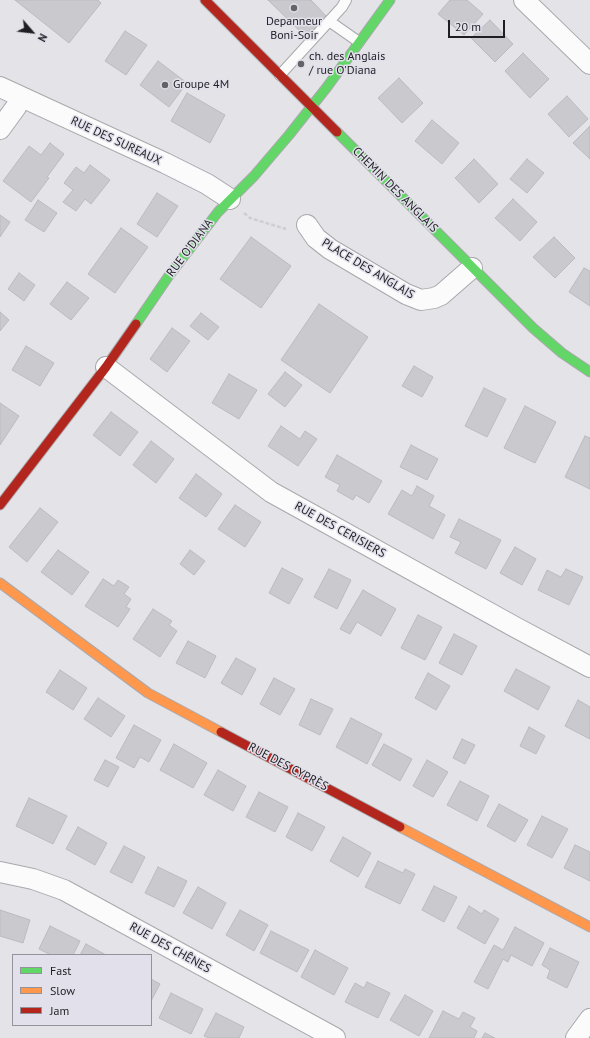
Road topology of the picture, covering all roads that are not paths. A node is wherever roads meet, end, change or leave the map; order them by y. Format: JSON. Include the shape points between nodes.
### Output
{"nodes":[{"id":1,"x":205,"y":0,"type":"edge"},
{"id":2,"x":346,"y":0,"type":"edge"},
{"id":3,"x":524,"y":0,"type":"edge"},
{"id":4,"x":384,"y":2,"type":"edge"},
{"id":5,"x":329,"y":21,"type":"junction"},
{"id":6,"x":359,"y":42,"type":"junction"},
{"id":7,"x":590,"y":64,"type":"edge"},
{"id":8,"x":280,"y":75,"type":"junction"},
{"id":9,"x":0,"y":88,"type":"edge"},
{"id":10,"x":21,"y":97,"type":"junction"},
{"id":11,"x":312,"y":107,"type":"junction"},
{"id":12,"x":0,"y":128,"type":"edge"},
{"id":13,"x":236,"y":205,"type":"junction"},
{"id":14,"x":307,"y":225,"type":"dead end"},
{"id":15,"x":472,"y":268,"type":"junction"},
{"id":16,"x":106,"y":367,"type":"junction"},
{"id":17,"x":590,"y":372,"type":"edge"},
{"id":18,"x":0,"y":505,"type":"edge"},
{"id":19,"x":0,"y":584,"type":"edge"},
{"id":20,"x":590,"y":667,"type":"edge"},
{"id":21,"x":0,"y":872,"type":"edge"},
{"id":22,"x":590,"y":927,"type":"edge"},
{"id":23,"x":590,"y":1019,"type":"edge"},
{"id":24,"x":335,"y":1038,"type":"edge"},
{"id":25,"x":576,"y":1038,"type":"edge"}],
"edges":[{"from":1,"to":8,"type":"street","name":"CHEMIN DES ANGLAIS"},
{"from":2,"to":5,"type":"lane"},
{"from":3,"to":7,"type":"street"},
{"from":4,"to":6,"type":"street","name":"RUE O'DIANA"},
{"from":5,"to":6,"type":"lane"},
{"from":5,"to":8,"type":"lane"},
{"from":6,"to":11,"type":"street","name":"RUE O'DIANA"},
{"from":8,"to":11,"type":"street","name":"CHEMIN DES ANGLAIS"},
{"from":9,"to":10,"type":"street","name":"RUE DES SUREAUX"},
{"from":10,"to":12,"type":"street"},
{"from":10,"to":13,"type":"street","name":"RUE DES SUREAUX","via":[[207,184]]},
{"from":11,"to":13,"type":"street","name":"RUE O'DIANA","via":[[262,168]]},
{"from":11,"to":15,"type":"street","name":"CHEMIN DES ANGLAIS"},
{"from":13,"to":16,"type":"street","name":"RUE O'DIANA","via":[[209,223]]},
{"from":14,"to":15,"type":"street","name":"PLACE DES ANGLAIS","via":[[316,238],[330,249],[406,294],[421,300],[441,295]]},
{"from":15,"to":17,"type":"street","name":"CHEMIN DES ANGLAIS","via":[[548,342]]},
{"from":16,"to":18,"type":"street","name":"RUE O'DIANA"},
{"from":16,"to":20,"type":"street","name":"RUE DES CERISIERS","via":[[271,492]]},
{"from":19,"to":22,"type":"street","name":"RUE DES CYPRÈS","via":[[148,692]]},
{"from":21,"to":24,"type":"street","name":"RUE DES CHÊNES","via":[[64,890]]},
{"from":23,"to":25,"type":"street"}]}
